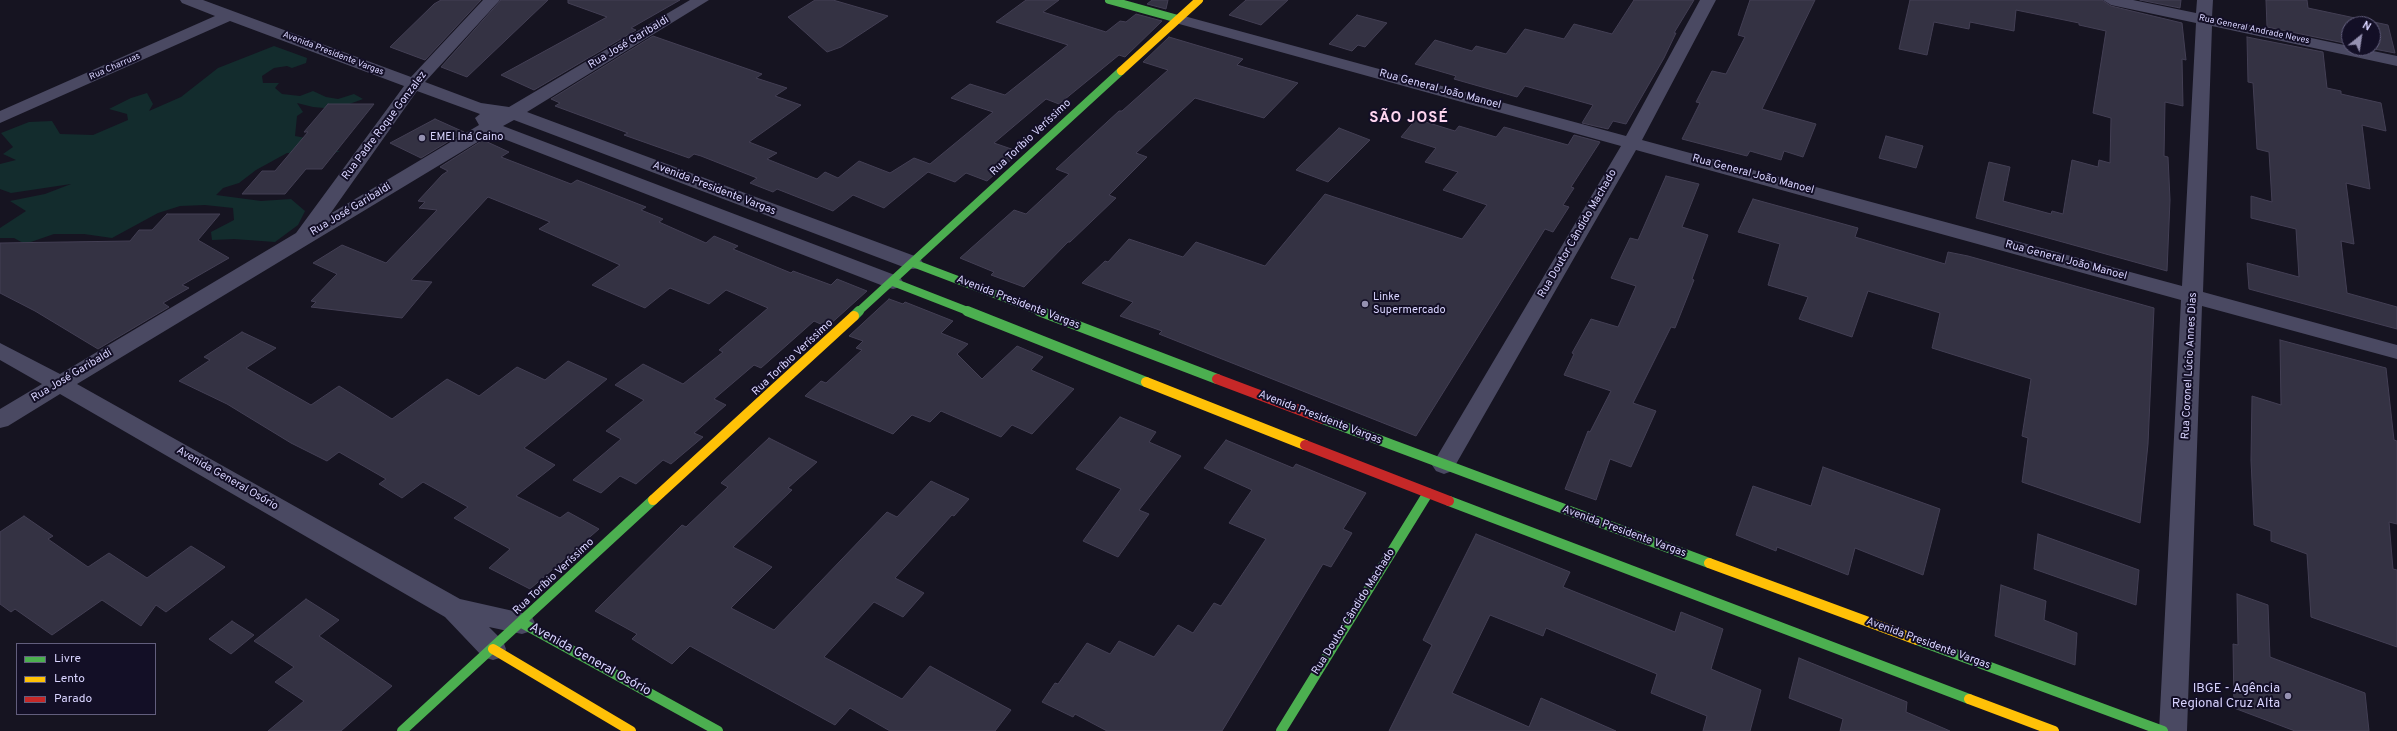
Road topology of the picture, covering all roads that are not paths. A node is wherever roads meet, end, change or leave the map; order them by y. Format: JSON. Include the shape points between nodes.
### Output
{"nodes":[{"id":1,"x":188,"y":0,"type":"edge"},
{"id":2,"x":492,"y":0,"type":"edge"},
{"id":3,"x":701,"y":0,"type":"edge"},
{"id":4,"x":1109,"y":0,"type":"edge"},
{"id":5,"x":1198,"y":0,"type":"edge"},
{"id":6,"x":1708,"y":0,"type":"edge"},
{"id":7,"x":2111,"y":0,"type":"edge"},
{"id":8,"x":2205,"y":10,"type":"edge"},
{"id":9,"x":230,"y":15,"type":"junction"},
{"id":10,"x":1178,"y":19,"type":"junction"},
{"id":11,"x":2397,"y":61,"type":"edge"},
{"id":12,"x":414,"y":84,"type":"junction"},
{"id":13,"x":478,"y":108,"type":"junction"},
{"id":14,"x":513,"y":113,"type":"junction"},
{"id":15,"x":0,"y":118,"type":"edge"},
{"id":16,"x":489,"y":127,"type":"junction"},
{"id":17,"x":1632,"y":142,"type":"junction"},
{"id":18,"x":301,"y":240,"type":"junction"},
{"id":19,"x":913,"y":263,"type":"junction"},
{"id":20,"x":893,"y":282,"type":"junction"},
{"id":21,"x":2193,"y":296,"type":"junction"},
{"id":22,"x":0,"y":350,"type":"edge"},
{"id":23,"x":2397,"y":352,"type":"edge"},
{"id":24,"x":59,"y":383,"type":"junction"},
{"id":25,"x":0,"y":420,"type":"edge"},
{"id":26,"x":1424,"y":468,"type":"dead end"},
{"id":27,"x":1449,"y":471,"type":"junction"},
{"id":28,"x":1418,"y":478,"type":"dead end"},
{"id":29,"x":1451,"y":489,"type":"dead end"},
{"id":30,"x":1428,"y":493,"type":"junction"},
{"id":31,"x":454,"y":609,"type":"junction"},
{"id":32,"x":522,"y":623,"type":"junction"},
{"id":33,"x":493,"y":649,"type":"junction"},
{"id":34,"x":402,"y":731,"type":"edge"},
{"id":35,"x":631,"y":731,"type":"edge"},
{"id":36,"x":718,"y":731,"type":"edge"},
{"id":37,"x":1281,"y":731,"type":"edge"},
{"id":38,"x":2054,"y":731,"type":"edge"},
{"id":39,"x":2163,"y":731,"type":"edge"},
{"id":40,"x":2173,"y":731,"type":"edge"}],
"edges":[{"from":1,"to":9,"type":"street","name":"Avenida Presidente Vargas"},
{"from":2,"to":12,"type":"street","name":"Rua Padre Roque Gonzalez"},
{"from":3,"to":14,"type":"street","name":"Rua José Garibaldi"},
{"from":4,"to":10,"type":"street","name":"Rua General João Manoel"},
{"from":5,"to":10,"type":"street","name":"Rua Toríbio Veríssimo"},
{"from":6,"to":17,"type":"street","name":"Rua Doutor Cândido Machado"},
{"from":7,"to":8,"type":"street","name":"Rua General Andrade Neves"},
{"from":8,"to":11,"type":"street","name":"Rua General Andrade Neves"},
{"from":8,"to":21,"type":"street","name":"Rua Coronel Lúcio Annes Dias"},
{"from":9,"to":12,"type":"street","name":"Avenida Presidente Vargas"},
{"from":9,"to":15,"type":"street","name":"Rua Charruas"},
{"from":10,"to":17,"type":"street","name":"Rua General João Manoel"},
{"from":10,"to":19,"type":"street","name":"Rua Toríbio Veríssimo"},
{"from":12,"to":13,"type":"street","name":"Avenida Presidente Vargas"},
{"from":12,"to":18,"type":"street","name":"Rua Padre Roque Gonzalez"},
{"from":13,"to":14,"type":"street","name":"Avenida Presidente Vargas"},
{"from":13,"to":16,"type":"street"},
{"from":14,"to":16,"type":"street","name":"Rua José Garibaldi"},
{"from":14,"to":19,"type":"street","name":"Avenida Presidente Vargas"},
{"from":16,"to":18,"type":"street","name":"Rua José Garibaldi"},
{"from":16,"to":20,"type":"street","name":"Avenida Presidente Vargas"},
{"from":17,"to":21,"type":"street","name":"Rua General João Manoel"},
{"from":17,"to":27,"type":"street","name":"Rua Doutor Cândido Machado"},
{"from":18,"to":24,"type":"street","name":"Rua José Garibaldi"},
{"from":19,"to":20,"type":"street","name":"Rua Toríbio Veríssimo"},
{"from":19,"to":27,"type":"street","name":"Avenida Presidente Vargas"},
{"from":20,"to":30,"type":"street","name":"Avenida Presidente Vargas"},
{"from":20,"to":32,"type":"street","name":"Rua Toríbio Veríssimo"},
{"from":21,"to":23,"type":"street","name":"Rua General João Manoel"},
{"from":21,"to":40,"type":"street","name":"Rua Coronel Lúcio Annes Dias"},
{"from":22,"to":24,"type":"street","name":"Avenida General Osório"},
{"from":24,"to":25,"type":"street","name":"Rua José Garibaldi"},
{"from":24,"to":31,"type":"street","name":"Avenida General Osório"},
{"from":26,"to":27,"type":"street","via":[[1433,464]]},
{"from":27,"to":39,"type":"street","name":"Avenida Presidente Vargas"},
{"from":28,"to":30,"type":"street","via":[[1420,486]]},
{"from":29,"to":30,"type":"street","via":[[1441,494]]},
{"from":30,"to":37,"type":"street","name":"Rua Doutor Cândido Machado"},
{"from":30,"to":38,"type":"street","name":"Avenida Presidente Vargas"},
{"from":31,"to":32,"type":"street","name":"Avenida General Osório"},
{"from":31,"to":33,"type":"street","name":"Avenida General Osório"},
{"from":32,"to":33,"type":"street","name":"Rua Toríbio Veríssimo"},
{"from":32,"to":36,"type":"street","name":"Avenida General Osório"},
{"from":33,"to":34,"type":"street","name":"Rua Toríbio Veríssimo"},
{"from":33,"to":35,"type":"street","name":"Avenida General Osório"}]}
